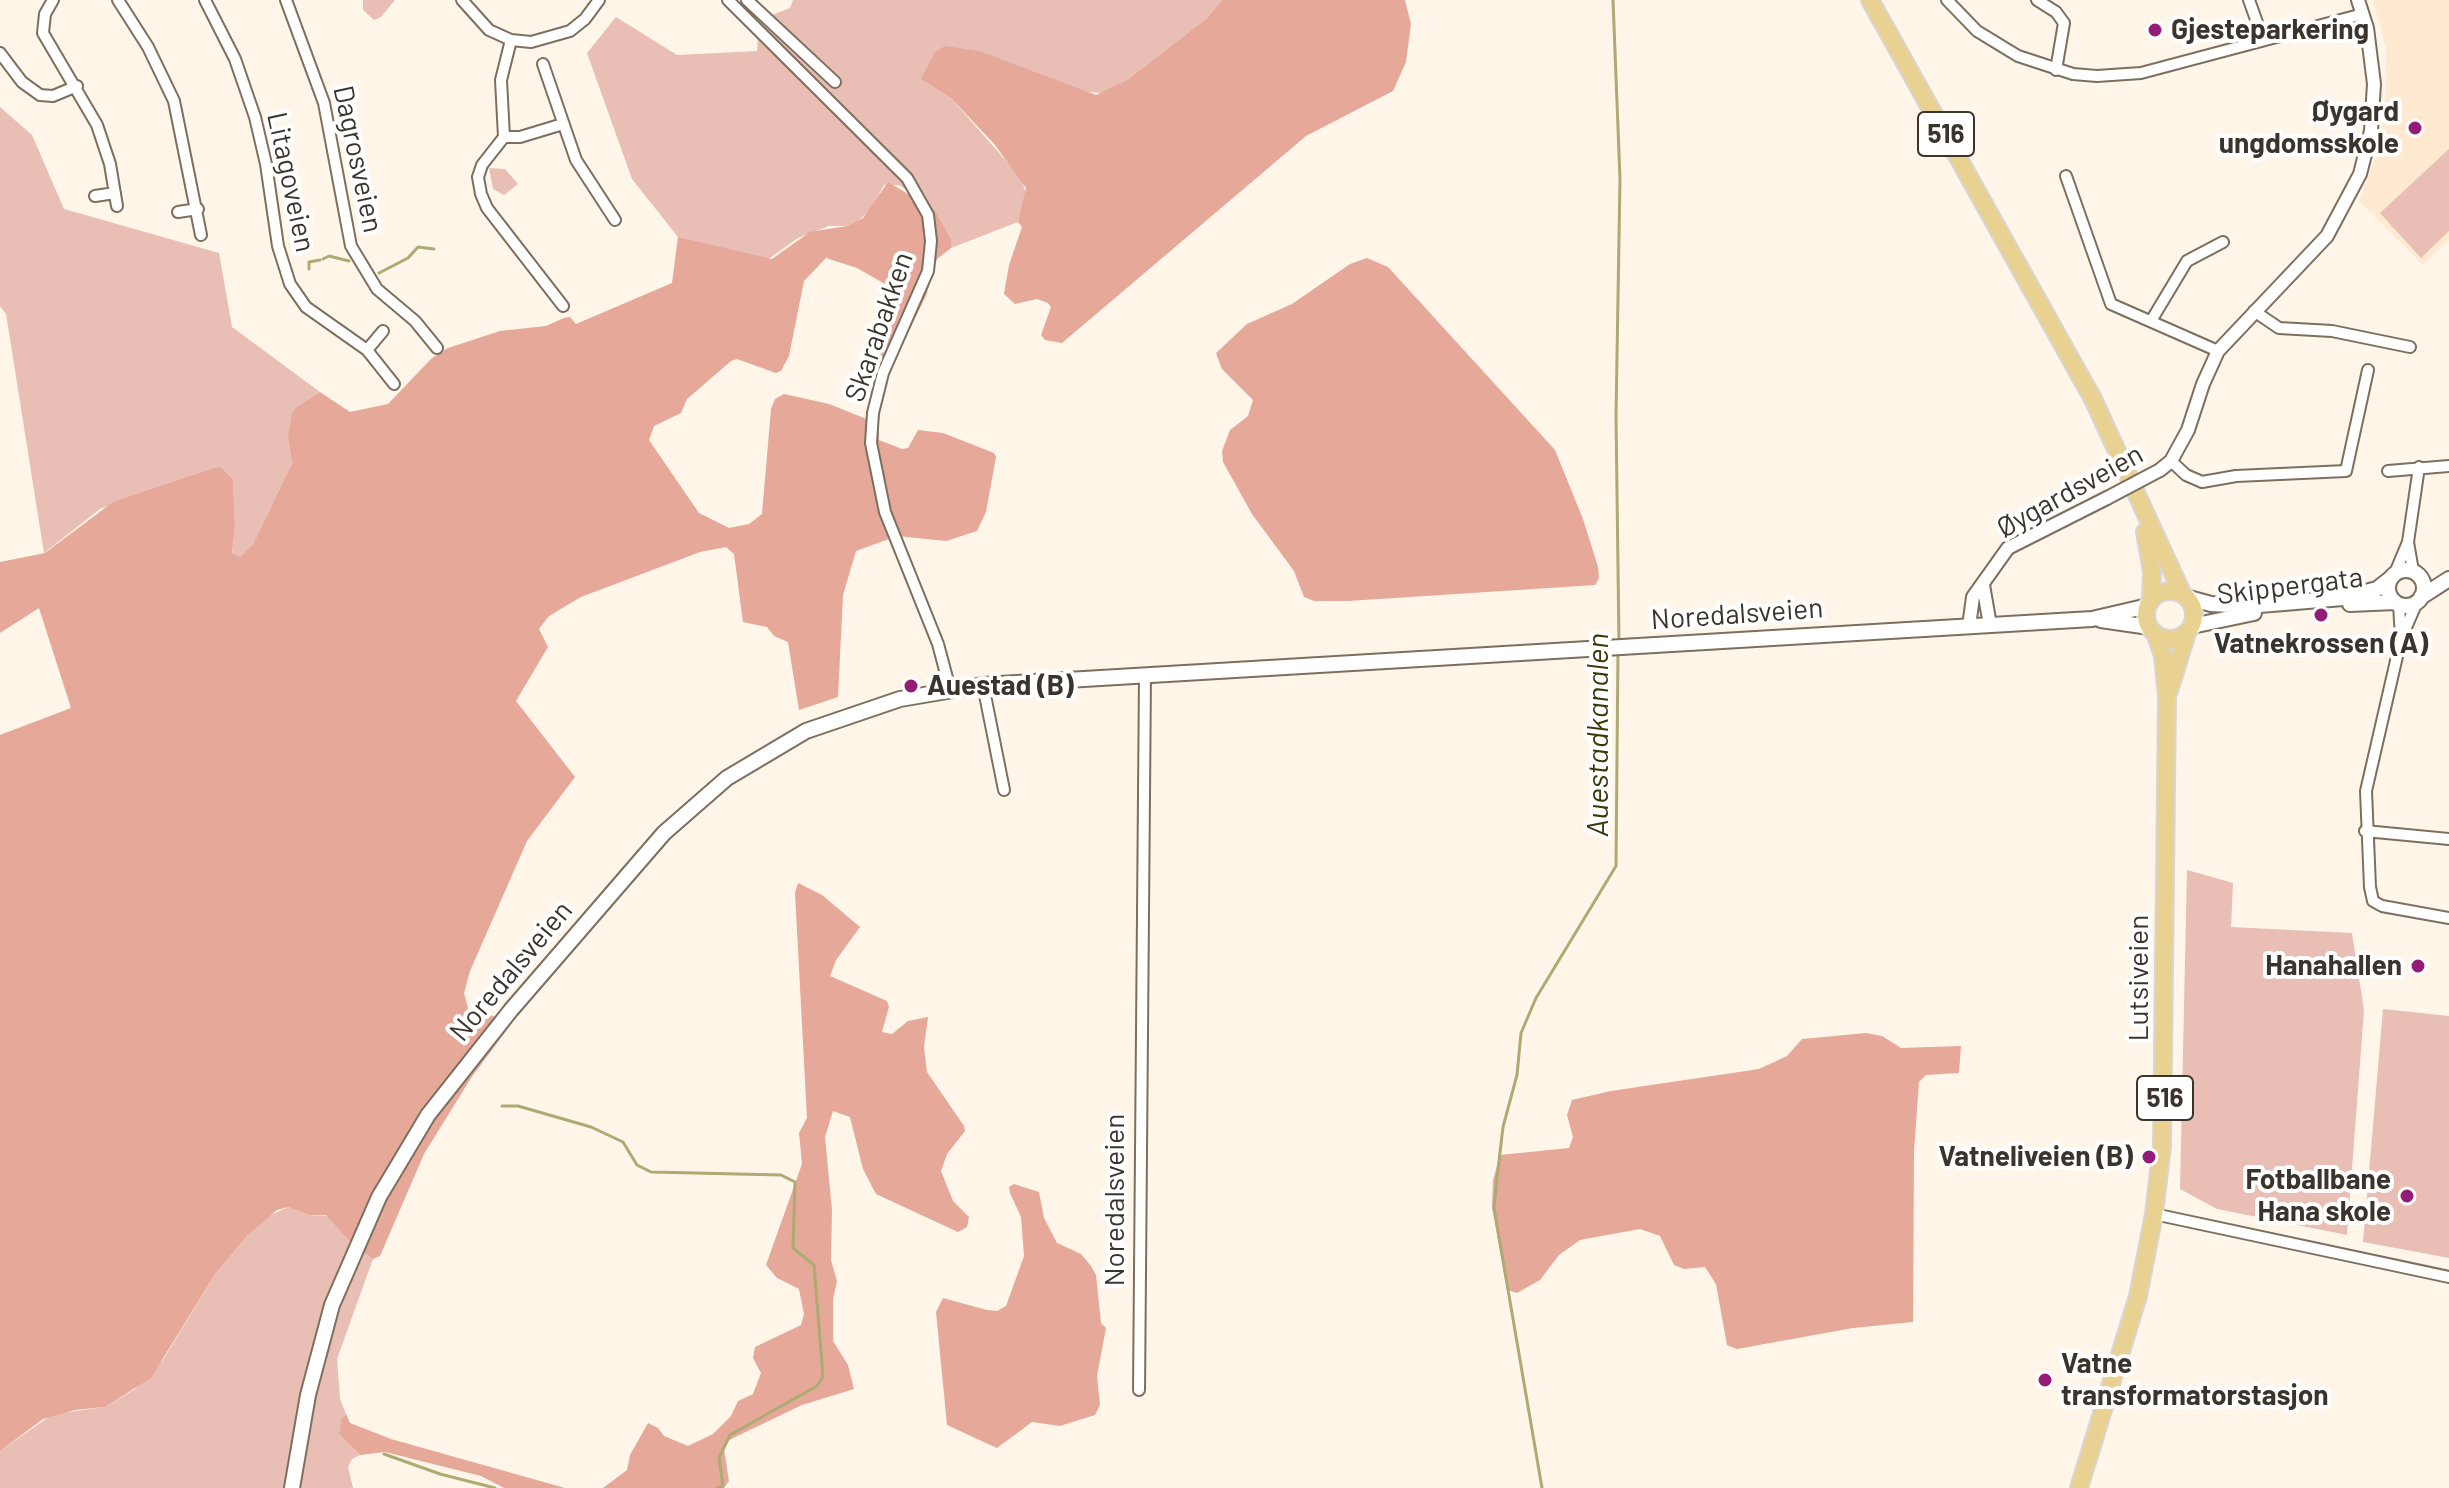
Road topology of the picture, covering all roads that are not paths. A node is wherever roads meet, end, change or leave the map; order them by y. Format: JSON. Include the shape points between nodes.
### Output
{"nodes":[{"id":1,"x":53,"y":0,"type":"edge"},
{"id":2,"x":118,"y":0,"type":"edge"},
{"id":3,"x":205,"y":0,"type":"edge"},
{"id":4,"x":286,"y":0,"type":"edge"},
{"id":5,"x":462,"y":0,"type":"edge"},
{"id":6,"x":599,"y":0,"type":"edge"},
{"id":7,"x":728,"y":0,"type":"edge"},
{"id":8,"x":747,"y":0,"type":"edge"},
{"id":9,"x":1870,"y":0,"type":"edge"},
{"id":10,"x":1947,"y":0,"type":"edge"},
{"id":11,"x":2037,"y":0,"type":"edge"},
{"id":12,"x":2249,"y":0,"type":"edge"},
{"id":13,"x":2358,"y":0,"type":"edge"},
{"id":14,"x":2363,"y":14,"type":"junction"},
{"id":15,"x":2263,"y":39,"type":"junction"},
{"id":16,"x":511,"y":40,"type":"junction"},
{"id":17,"x":0,"y":53,"type":"edge"},
{"id":18,"x":543,"y":64,"type":"dead end"},
{"id":19,"x":2056,"y":70,"type":"junction"},
{"id":20,"x":835,"y":82,"type":"dead end"},
{"id":21,"x":77,"y":86,"type":"junction"},
{"id":22,"x":563,"y":124,"type":"junction"},
{"id":23,"x":504,"y":137,"type":"junction"},
{"id":24,"x":2066,"y":176,"type":"dead end"},
{"id":25,"x":115,"y":193,"type":"junction"},
{"id":26,"x":95,"y":196,"type":"dead end"},
{"id":27,"x":117,"y":206,"type":"dead end"},
{"id":28,"x":198,"y":209,"type":"junction"},
{"id":29,"x":178,"y":212,"type":"dead end"},
{"id":30,"x":615,"y":220,"type":"dead end"},
{"id":31,"x":201,"y":235,"type":"dead end"},
{"id":32,"x":2223,"y":242,"type":"dead end"},
{"id":33,"x":563,"y":306,"type":"dead end"},
{"id":34,"x":2254,"y":311,"type":"junction"},
{"id":35,"x":2151,"y":321,"type":"junction"},
{"id":36,"x":383,"y":331,"type":"dead end"},
{"id":37,"x":2410,"y":347,"type":"dead end"},
{"id":38,"x":437,"y":348,"type":"dead end"},
{"id":39,"x":367,"y":350,"type":"junction"},
{"id":40,"x":2218,"y":351,"type":"junction"},
{"id":41,"x":2368,"y":370,"type":"dead end"},
{"id":42,"x":394,"y":384,"type":"dead end"},
{"id":43,"x":2171,"y":461,"type":"junction"},
{"id":44,"x":2449,"y":466,"type":"edge"},
{"id":45,"x":2419,"y":467,"type":"junction"},
{"id":46,"x":2388,"y":471,"type":"dead end"},
{"id":47,"x":2140,"y":503,"type":"junction"},
{"id":48,"x":2408,"y":542,"type":"junction"},
{"id":49,"x":2449,"y":572,"type":"edge"},
{"id":50,"x":2415,"y":573,"type":"junction"},
{"id":51,"x":2393,"y":576,"type":"junction"},
{"id":52,"x":2449,"y":579,"type":"edge"},
{"id":53,"x":1983,"y":585,"type":"junction"},
{"id":54,"x":2185,"y":595,"type":"junction"},
{"id":55,"x":2419,"y":600,"type":"junction"},
{"id":56,"x":2150,"y":602,"type":"junction"},
{"id":57,"x":2397,"y":603,"type":"junction"},
{"id":58,"x":2092,"y":619,"type":"junction"},
{"id":59,"x":1990,"y":625,"type":"junction"},
{"id":60,"x":1969,"y":626,"type":"junction"},
{"id":61,"x":2189,"y":629,"type":"junction"},
{"id":62,"x":2152,"y":630,"type":"junction"},
{"id":63,"x":2401,"y":639,"type":"junction"},
{"id":64,"x":1145,"y":675,"type":"junction"},
{"id":65,"x":983,"y":685,"type":"junction"},
{"id":66,"x":950,"y":689,"type":"junction"},
{"id":67,"x":2167,"y":697,"type":"junction"},
{"id":68,"x":1004,"y":790,"type":"dead end"},
{"id":69,"x":2365,"y":831,"type":"junction"},
{"id":70,"x":2449,"y":839,"type":"edge"},
{"id":71,"x":2449,"y":918,"type":"edge"},
{"id":72,"x":2154,"y":1214,"type":"junction"},
{"id":73,"x":2449,"y":1277,"type":"edge"},
{"id":74,"x":1139,"y":1390,"type":"dead end"},
{"id":75,"x":292,"y":1488,"type":"edge"},
{"id":76,"x":2079,"y":1488,"type":"edge"}],
"edges":[{"from":1,"to":21,"type":"street","via":[[43,33]]},
{"from":2,"to":28,"type":"street","via":[[174,101]]},
{"from":3,"to":39,"type":"street","name":"Litagoveien","via":[[235,59],[255,117],[290,284],[313,314]]},
{"from":4,"to":38,"type":"street","name":"Dagrosveien","via":[[324,103],[351,246],[377,289]]},
{"from":5,"to":16,"type":"street","via":[[479,23]]},
{"from":6,"to":16,"type":"street","via":[[585,19],[558,37]]},
{"from":7,"to":66,"type":"street","name":"Skarabakken","via":[[907,178],[928,215],[928,271],[883,373],[871,443],[885,512],[938,644]]},
{"from":8,"to":20,"type":"street"},
{"from":9,"to":47,"type":"main road","number":"516","via":[[2093,399]]},
{"from":10,"to":19,"type":"street","via":[[1994,42]]},
{"from":11,"to":19,"type":"street","via":[[2064,23]]},
{"from":12,"to":15,"type":"street"},
{"from":13,"to":14,"type":"street","name":"Øygardsveien"},
{"from":14,"to":15,"type":"street"},
{"from":14,"to":34,"type":"street","name":"Øygardsveien","via":[[2374,109],[2360,174],[2327,236]]},
{"from":15,"to":19,"type":"street","via":[[2141,73],[2097,76]]},
{"from":16,"to":23,"type":"street","via":[[501,80]]},
{"from":17,"to":21,"type":"street","via":[[22,82],[40,95],[53,96]]},
{"from":18,"to":22,"type":"street"},
{"from":21,"to":25,"type":"street","via":[[97,125]]},
{"from":22,"to":23,"type":"street"},
{"from":22,"to":30,"type":"street","via":[[584,177]]},
{"from":23,"to":33,"type":"street","via":[[482,165],[481,194]]},
{"from":24,"to":35,"type":"street","via":[[2111,304]]},
{"from":25,"to":26,"type":"street"},
{"from":25,"to":27,"type":"street"},
{"from":28,"to":29,"type":"street"},
{"from":28,"to":31,"type":"street"},
{"from":32,"to":35,"type":"street","via":[[2187,261]]},
{"from":34,"to":37,"type":"street","via":[[2279,328],[2332,331]]},
{"from":34,"to":40,"type":"street","name":"Øygardsveien"},
{"from":35,"to":40,"type":"street"},
{"from":36,"to":39,"type":"street"},
{"from":39,"to":42,"type":"street","name":"Litagoveien"},
{"from":40,"to":43,"type":"street","name":"Øygardsveien"},
{"from":41,"to":43,"type":"street","via":[[2346,471],[2202,482]]},
{"from":43,"to":53,"type":"street","name":"Øygardsveien","bridge":true,"via":[[2008,548]]},
{"from":44,"to":45,"type":"street"},
{"from":45,"to":46,"type":"street"},
{"from":45,"to":48,"type":"street"},
{"from":47,"to":54,"type":"main road","number":"516"},
{"from":47,"to":56,"type":"main road","number":"516","via":[[2151,561]]},
{"from":48,"to":50,"type":"street"},
{"from":48,"to":51,"type":"street"},
{"from":49,"to":50,"type":"main road","name":"Skippergata"},
{"from":50,"to":51,"type":"main road","name":"Skippergata"},
{"from":50,"to":55,"type":"main road","via":[[2424,585]]},
{"from":51,"to":54,"type":"main road","name":"Skippergata","via":[[2377,589],[2343,598],[2238,606]]},
{"from":51,"to":57,"type":"main road","name":"Skippergata","via":[[2388,591]]},
{"from":52,"to":55,"type":"main road","name":"Skippergata"},
{"from":53,"to":59,"type":"street"},
{"from":53,"to":60,"type":"street","name":"Øygardsveien","via":[[1973,597]]},
{"from":54,"to":56,"type":"main road","via":[[2168,590]]},
{"from":54,"to":61,"type":"main road","number":"516","via":[[2195,613]]},
{"from":55,"to":57,"type":"main road","name":"Skippergata"},
{"from":55,"to":63,"type":"street"},
{"from":56,"to":58,"type":"main road","name":"Noredalsveien"},
{"from":56,"to":62,"type":"main road","number":"516"},
{"from":57,"to":61,"type":"main road","name":"Skippergata","via":[[2246,614]]},
{"from":57,"to":63,"type":"street"},
{"from":58,"to":59,"type":"main road","name":"Noredalsveien"},
{"from":58,"to":62,"type":"main road","name":"Noredalsveien"},
{"from":59,"to":60,"type":"main road","name":"Noredalsveien"},
{"from":60,"to":64,"type":"main road","name":"Noredalsveien"},
{"from":61,"to":62,"type":"main road","via":[[2171,639]]},
{"from":61,"to":67,"type":"main road","name":"Lutsiveien","number":"516"},
{"from":62,"to":67,"type":"main road","name":"Lutsiveien","number":"516","via":[[2163,656]]},
{"from":63,"to":69,"type":"street","via":[[2366,791]]},
{"from":64,"to":65,"type":"main road","name":"Noredalsveien"},
{"from":64,"to":74,"type":"street","name":"Noredalsveien"},
{"from":65,"to":66,"type":"main road","name":"Noredalsveien"},
{"from":65,"to":68,"type":"street"},
{"from":66,"to":75,"type":"main road","name":"Noredalsveien","via":[[877,705],[817,726],[727,778],[642,856],[459,1073],[399,1161],[345,1269],[316,1361]]},
{"from":67,"to":72,"type":"main road","name":"Lutsiveien","number":"516","via":[[2165,1075]]},
{"from":69,"to":70,"type":"street"},
{"from":69,"to":71,"type":"street","via":[[2373,901]]},
{"from":72,"to":73,"type":"street"},
{"from":72,"to":76,"type":"main road","name":"Lutsiveien","number":"516","via":[[2138,1296]]}]}
